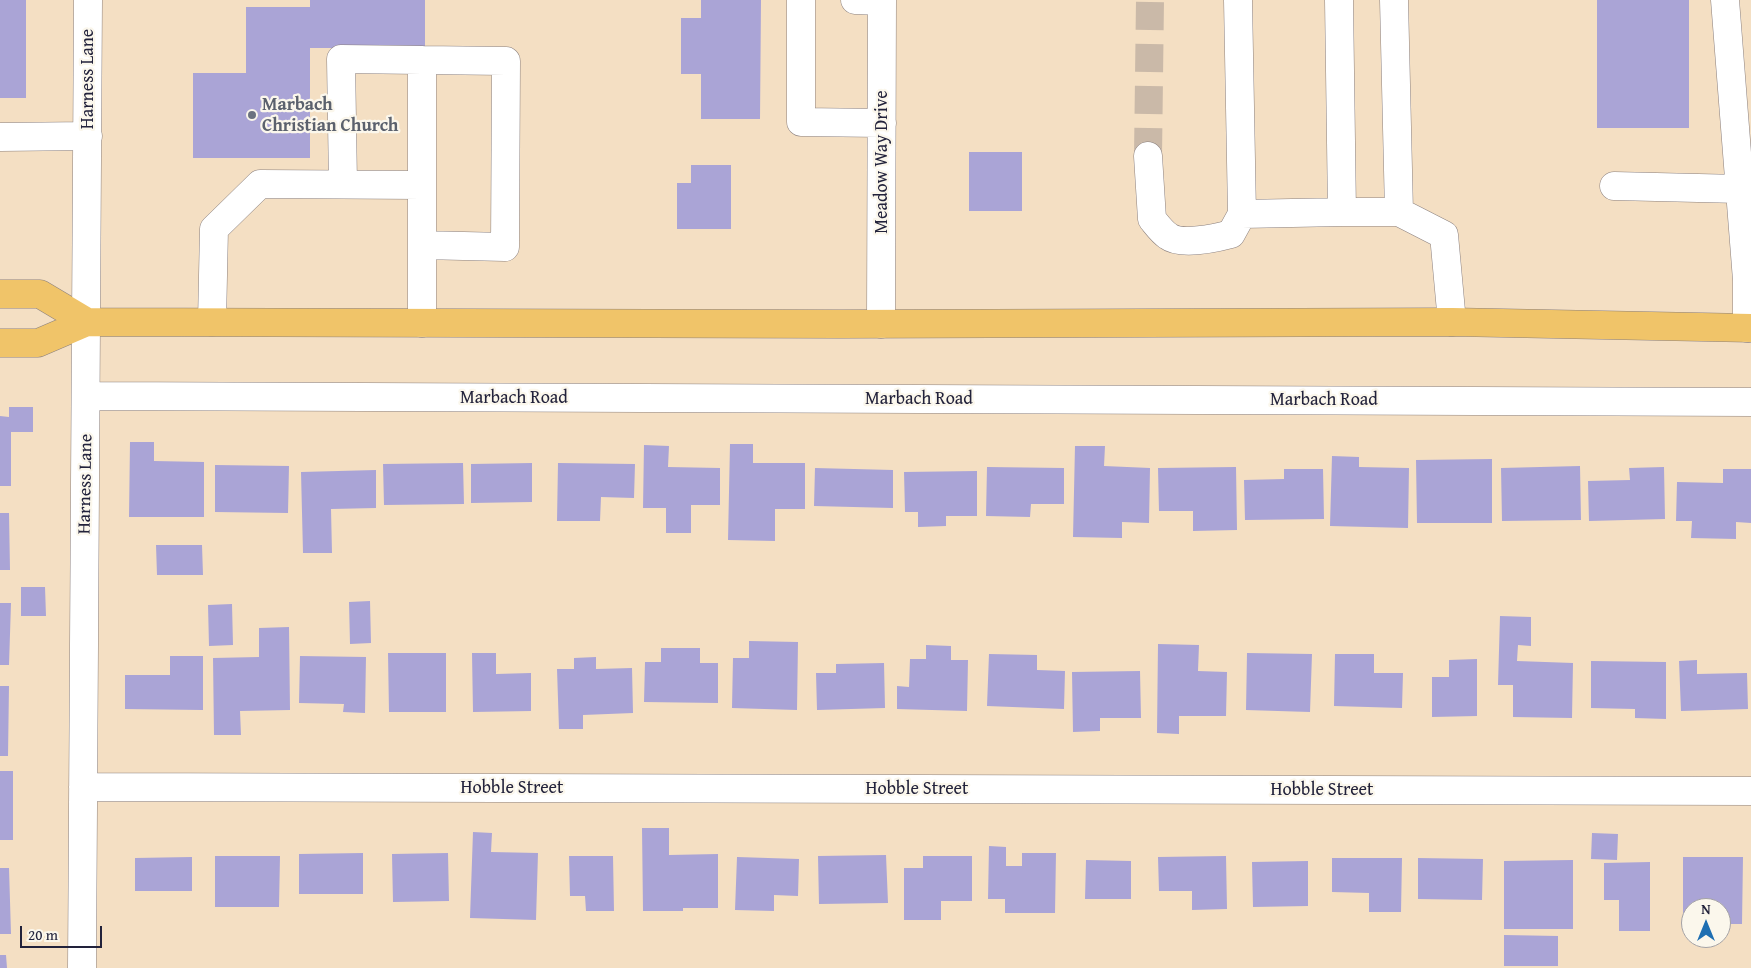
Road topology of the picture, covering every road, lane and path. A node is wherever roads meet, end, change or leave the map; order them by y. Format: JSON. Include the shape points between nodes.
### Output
{"nodes":[{"id":1,"x":88,"y":0,"type":"edge"},
{"id":2,"x":801,"y":0,"type":"edge"},
{"id":3,"x":855,"y":0,"type":"edge"},
{"id":4,"x":882,"y":0,"type":"edge"},
{"id":5,"x":1238,"y":0,"type":"edge"},
{"id":6,"x":1338,"y":0,"type":"edge"},
{"id":7,"x":1394,"y":0,"type":"edge"},
{"id":8,"x":1725,"y":0,"type":"edge"},
{"id":9,"x":422,"y":60,"type":"junction"},
{"id":10,"x":882,"y":123,"type":"junction"},
{"id":11,"x":88,"y":136,"type":"junction"},
{"id":12,"x":0,"y":138,"type":"edge"},
{"id":13,"x":1148,"y":156,"type":"tunnel mouth"},
{"id":14,"x":342,"y":184,"type":"junction"},
{"id":15,"x":422,"y":185,"type":"junction"},
{"id":16,"x":1614,"y":186,"type":"dead end"},
{"id":17,"x":1740,"y":189,"type":"junction"},
{"id":18,"x":1342,"y":212,"type":"junction"},
{"id":19,"x":1399,"y":212,"type":"junction"},
{"id":20,"x":1242,"y":214,"type":"junction"},
{"id":21,"x":422,"y":245,"type":"junction"},
{"id":22,"x":0,"y":294,"type":"edge"},
{"id":23,"x":87,"y":322,"type":"junction"},
{"id":24,"x":212,"y":322,"type":"junction"},
{"id":25,"x":1452,"y":322,"type":"junction"},
{"id":26,"x":422,"y":323,"type":"junction"},
{"id":27,"x":881,"y":324,"type":"junction"},
{"id":28,"x":1749,"y":328,"type":"edge"},
{"id":29,"x":0,"y":343,"type":"edge"},
{"id":30,"x":87,"y":396,"type":"junction"},
{"id":31,"x":1751,"y":402,"type":"edge"},
{"id":32,"x":83,"y":786,"type":"junction"},
{"id":33,"x":1751,"y":791,"type":"edge"},
{"id":34,"x":82,"y":968,"type":"edge"}],
"edges":[{"from":1,"to":11,"type":"street","name":"Harness Lane"},
{"from":2,"to":10,"type":"street","via":[[801,122]]},
{"from":3,"to":4,"type":"street"},
{"from":4,"to":10,"type":"street","name":"Meadow Way Drive"},
{"from":5,"to":20,"type":"street"},
{"from":6,"to":18,"type":"street"},
{"from":7,"to":19,"type":"street"},
{"from":8,"to":17,"type":"street"},
{"from":9,"to":14,"type":"street","via":[[341,59]]},
{"from":9,"to":15,"type":"street"},
{"from":9,"to":21,"type":"street","via":[[506,61],[505,247]]},
{"from":10,"to":27,"type":"street","name":"Meadow Way Drive"},
{"from":11,"to":12,"type":"street"},
{"from":11,"to":23,"type":"street","name":"Harness Lane"},
{"from":13,"to":20,"type":"street","via":[[1152,219],[1169,238],[1211,240],[1231,234]]},
{"from":14,"to":15,"type":"street"},
{"from":14,"to":24,"type":"street","via":[[260,184],[214,229]]},
{"from":15,"to":21,"type":"street"},
{"from":16,"to":17,"type":"street"},
{"from":17,"to":28,"type":"street"},
{"from":18,"to":19,"type":"street"},
{"from":18,"to":20,"type":"street"},
{"from":19,"to":25,"type":"street","via":[[1444,235]]},
{"from":21,"to":26,"type":"street"},
{"from":22,"to":23,"type":"main road","via":[[40,294]]},
{"from":23,"to":24,"type":"main road"},
{"from":23,"to":29,"type":"main road","via":[[38,343]]},
{"from":23,"to":30,"type":"street","name":"Harness Lane"},
{"from":24,"to":26,"type":"main road"},
{"from":25,"to":27,"type":"main road"},
{"from":25,"to":28,"type":"main road"},
{"from":26,"to":27,"type":"main road"},
{"from":30,"to":31,"type":"street","name":"Marbach Road"},
{"from":30,"to":32,"type":"street","name":"Harness Lane"},
{"from":32,"to":33,"type":"street","name":"Hobble Street"},
{"from":32,"to":34,"type":"street","name":"Harness Lane"}]}
